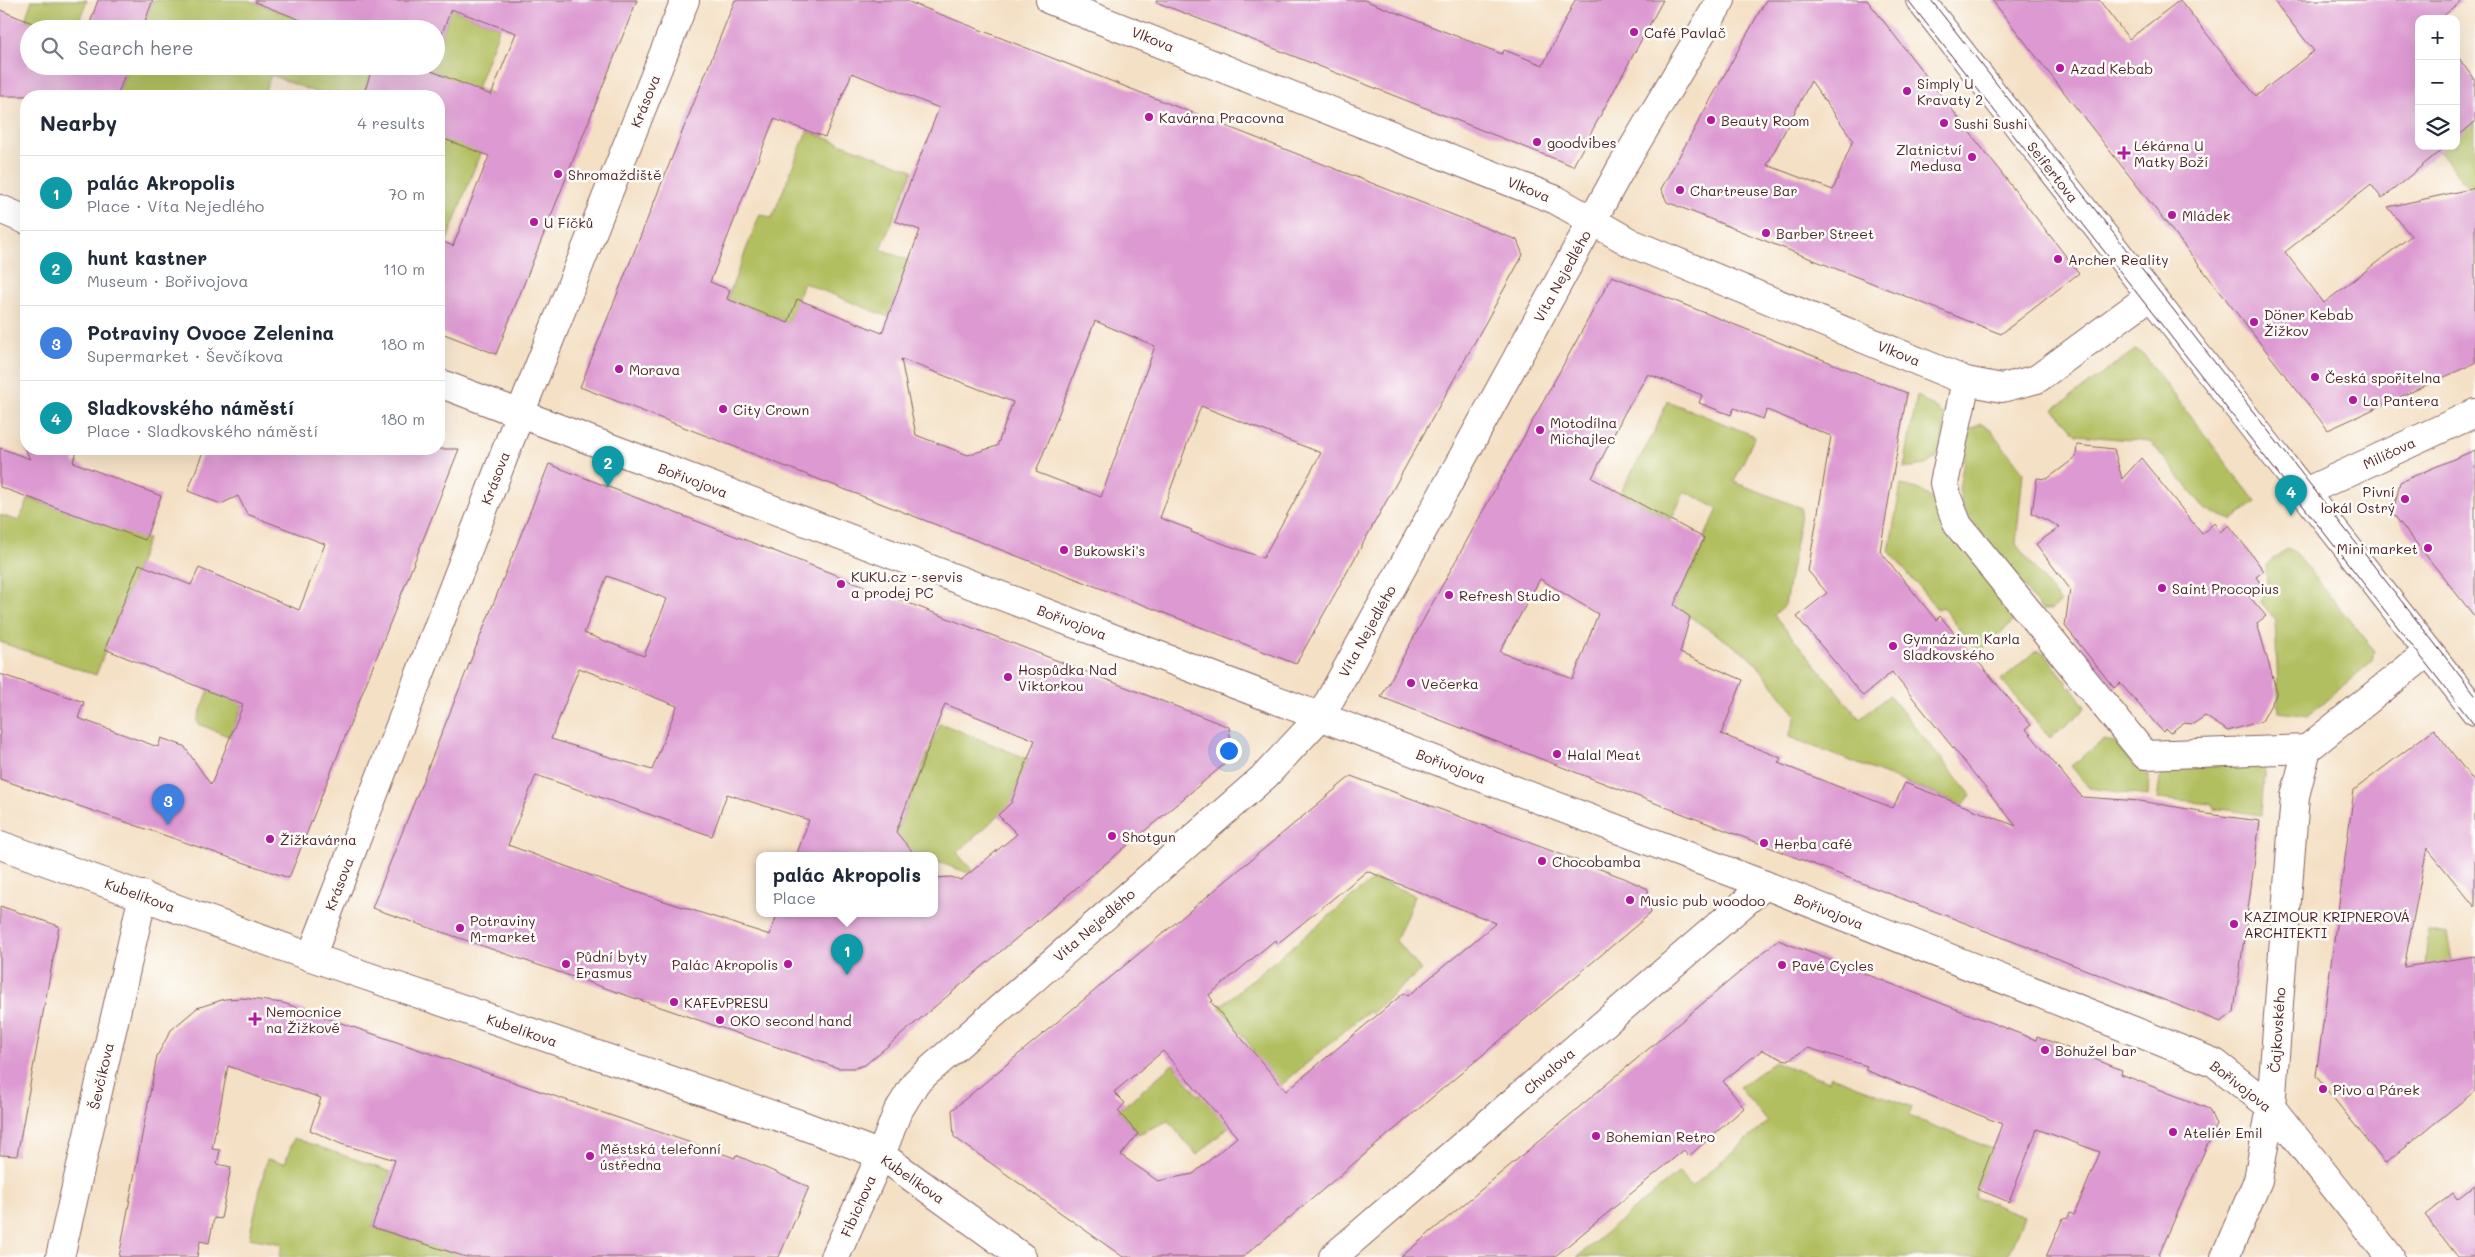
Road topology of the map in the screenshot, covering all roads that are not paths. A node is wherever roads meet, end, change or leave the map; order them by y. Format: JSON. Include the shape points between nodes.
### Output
{"nodes":[{"id":1,"x":685,"y":0,"type":"edge"},
{"id":2,"x":1050,"y":0,"type":"edge"},
{"id":3,"x":1721,"y":0,"type":"edge"},
{"id":4,"x":1920,"y":0,"type":"edge"},
{"id":5,"x":1104,"y":9,"type":"edge"},
{"id":6,"x":0,"y":209,"type":"edge"},
{"id":7,"x":20,"y":217,"type":"edge"},
{"id":8,"x":1592,"y":222,"type":"junction"},
{"id":9,"x":2150,"y":296,"type":"junction"},
{"id":10,"x":1966,"y":381,"type":"junction"},
{"id":11,"x":445,"y":384,"type":"edge"},
{"id":12,"x":2475,"y":413,"type":"edge"},
{"id":13,"x":520,"y":414,"type":"junction"},
{"id":14,"x":2303,"y":493,"type":"junction"},
{"id":15,"x":2428,"y":652,"type":"junction"},
{"id":16,"x":2475,"y":711,"type":"edge"},
{"id":17,"x":1321,"y":716,"type":"junction"},
{"id":18,"x":2307,"y":749,"type":"junction"},
{"id":19,"x":0,"y":845,"type":"edge"},
{"id":20,"x":1765,"y":885,"type":"junction"},
{"id":21,"x":142,"y":895,"type":"junction"},
{"id":22,"x":311,"y":958,"type":"junction"},
{"id":23,"x":2271,"y":1108,"type":"junction"},
{"id":24,"x":881,"y":1155,"type":"junction"},
{"id":25,"x":60,"y":1257,"type":"edge"},
{"id":26,"x":835,"y":1257,"type":"edge"},
{"id":27,"x":1022,"y":1257,"type":"edge"},
{"id":28,"x":1333,"y":1257,"type":"edge"},
{"id":29,"x":2225,"y":1257,"type":"edge"},
{"id":30,"x":2390,"y":1257,"type":"edge"}],
"edges":[{"from":1,"to":13,"type":"street","name":"Krásova"},
{"from":2,"to":5,"type":"street","name":"Vlkova"},
{"from":3,"to":8,"type":"street","name":"Víta Nejedlého"},
{"from":4,"to":9,"type":"street","name":"Seifertova"},
{"from":5,"to":8,"type":"street","name":"Vlkova","via":[[1556,200]]},
{"from":6,"to":7,"type":"street"},
{"from":8,"to":10,"type":"street","name":"Vlkova","via":[[1631,243]]},
{"from":8,"to":17,"type":"street","name":"Víta Nejedlého"},
{"from":9,"to":10,"type":"street","name":"Vlkova","via":[[2037,379],[2002,388]]},
{"from":9,"to":14,"type":"street","name":"Seifertova"},
{"from":10,"to":18,"type":"street","via":[[1944,483],[1958,525],[2145,755]]},
{"from":11,"to":13,"type":"street","name":"Bořivojova"},
{"from":12,"to":14,"type":"street","name":"Milíčova"},
{"from":13,"to":17,"type":"street","name":"Bořivojova"},
{"from":13,"to":22,"type":"street","name":"Krásova"},
{"from":14,"to":15,"type":"street","name":"Seifertova"},
{"from":15,"to":16,"type":"street"},
{"from":15,"to":18,"type":"street"},
{"from":17,"to":20,"type":"street","name":"Bořivojova"},
{"from":17,"to":24,"type":"street","name":"Víta Nejedlého","via":[[1266,775],[916,1082],[897,1113]]},
{"from":18,"to":23,"type":"street","name":"Čajkovského","via":[[2295,796]]},
{"from":19,"to":21,"type":"street","name":"Kubelíkova"},
{"from":20,"to":23,"type":"street","name":"Bořivojova","via":[[2215,1063]]},
{"from":20,"to":28,"type":"street","name":"Chvalova"},
{"from":21,"to":22,"type":"street","name":"Kubelíkova"},
{"from":21,"to":25,"type":"street","name":"Ševčíkova"},
{"from":22,"to":24,"type":"street","name":"Kubelíkova"},
{"from":23,"to":29,"type":"street","name":"Čajkovského","via":[[2258,1180]]},
{"from":23,"to":30,"type":"street","name":"Bořivojova"},
{"from":24,"to":26,"type":"street","name":"Fibichova"},
{"from":24,"to":27,"type":"street","name":"Kubelíkova"}]}
